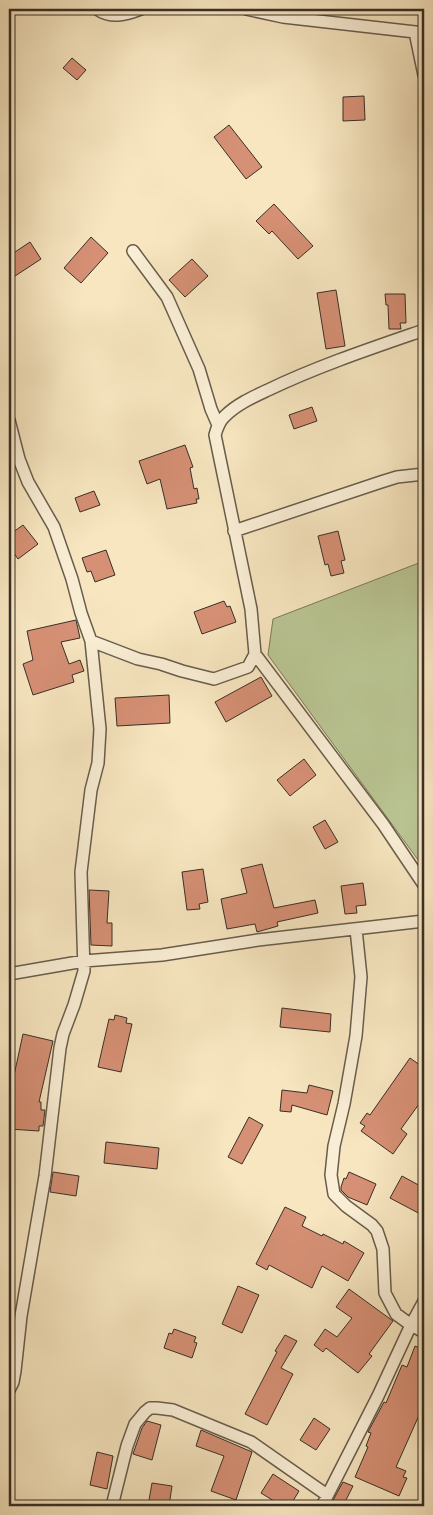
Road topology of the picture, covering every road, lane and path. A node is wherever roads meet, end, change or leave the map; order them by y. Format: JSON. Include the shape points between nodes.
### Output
{"nodes":[{"id":1,"x":97,"y":9,"type":"edge"},
{"id":2,"x":141,"y":9,"type":"edge"},
{"id":3,"x":246,"y":9,"type":"edge"},
{"id":4,"x":420,"y":32,"type":"edge"},
{"id":5,"x":424,"y":74,"type":"edge"},
{"id":6,"x":133,"y":251,"type":"dead end"},
{"id":7,"x":424,"y":330,"type":"edge"},
{"id":8,"x":9,"y":420,"type":"edge"},
{"id":9,"x":218,"y":425,"type":"junction"},
{"id":10,"x":424,"y":474,"type":"edge"},
{"id":11,"x":234,"y":531,"type":"junction"},
{"id":12,"x":91,"y":641,"type":"junction"},
{"id":13,"x":255,"y":654,"type":"junction"},
{"id":14,"x":424,"y":885,"type":"edge"},
{"id":15,"x":424,"y":921,"type":"edge"},
{"id":16,"x":356,"y":929,"type":"junction"},
{"id":17,"x":84,"y":961,"type":"junction"},
{"id":18,"x":9,"y":974,"type":"edge"},
{"id":19,"x":424,"y":1301,"type":"edge"},
{"id":20,"x":410,"y":1325,"type":"junction"},
{"id":21,"x":424,"y":1332,"type":"edge"},
{"id":22,"x":9,"y":1390,"type":"edge"},
{"id":23,"x":327,"y":1495,"type":"junction"},
{"id":24,"x":112,"y":1506,"type":"edge"},
{"id":25,"x":322,"y":1506,"type":"edge"}],
"edges":[{"from":1,"to":2,"type":"street","via":[[107,15],[128,15]]},
{"from":3,"to":4,"type":"street","via":[[283,17]]},
{"from":4,"to":5,"type":"street"},
{"from":6,"to":9,"type":"street","via":[[167,297],[200,369]]},
{"from":7,"to":9,"type":"street","via":[[286,381],[245,401]]},
{"from":8,"to":12,"type":"street","via":[[28,482],[54,527]]},
{"from":9,"to":11,"type":"street","via":[[215,436]]},
{"from":10,"to":11,"type":"street","via":[[389,479]]},
{"from":11,"to":13,"type":"street","via":[[251,609]]},
{"from":12,"to":13,"type":"street","via":[[138,659],[214,679],[248,667]]},
{"from":12,"to":17,"type":"street","via":[[100,729],[81,872]]},
{"from":13,"to":14,"type":"street","via":[[383,824]]},
{"from":15,"to":16,"type":"street"},
{"from":16,"to":17,"type":"street","via":[[162,955]]},
{"from":16,"to":20,"type":"street","via":[[361,977],[356,1036],[331,1175],[334,1194],[377,1230],[383,1249],[385,1293],[396,1314]]},
{"from":17,"to":18,"type":"street"},
{"from":17,"to":22,"type":"street","via":[[84,971],[60,1048],[45,1176],[15,1371]]},
{"from":19,"to":20,"type":"street"},
{"from":20,"to":21,"type":"street"},
{"from":20,"to":23,"type":"street"},
{"from":23,"to":24,"type":"street","via":[[251,1442],[173,1410],[150,1408],[134,1424]]},
{"from":23,"to":25,"type":"street"}]}
